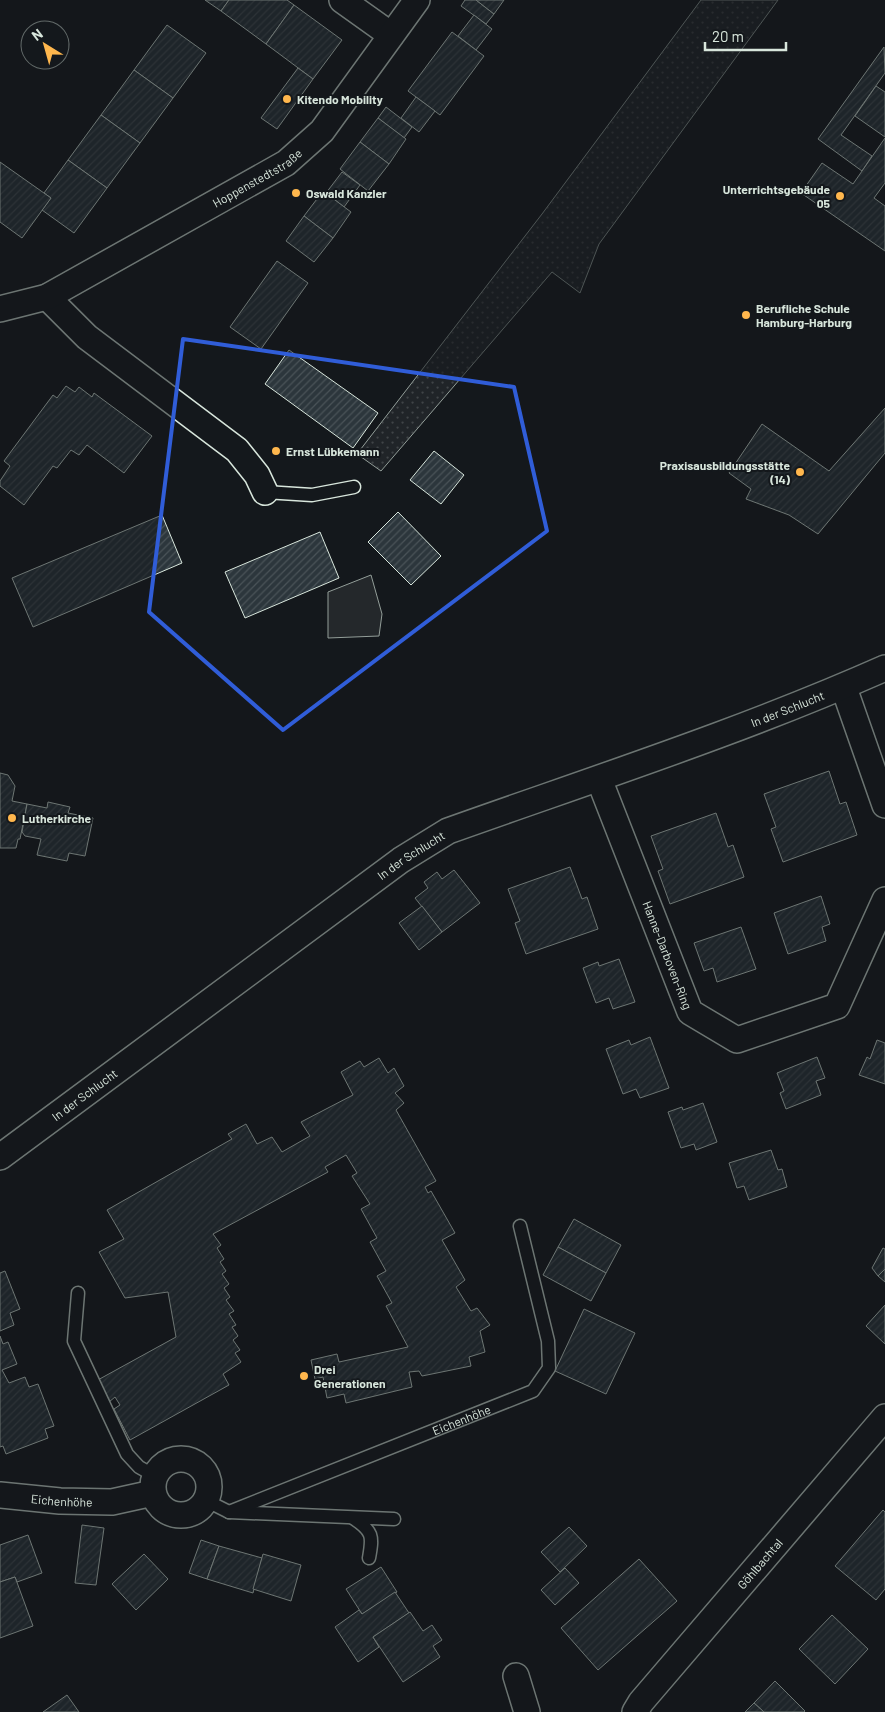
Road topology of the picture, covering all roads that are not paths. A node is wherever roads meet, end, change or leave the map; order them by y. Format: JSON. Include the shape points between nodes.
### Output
{"nodes":[{"id":1,"x":342,"y":0,"type":"edge"},
{"id":2,"x":417,"y":0,"type":"edge"},
{"id":3,"x":391,"y":35,"type":"junction"},
{"id":4,"x":47,"y":297,"type":"junction"},
{"id":5,"x":0,"y":309,"type":"edge"},
{"id":6,"x":354,"y":487,"type":"dead end"},
{"id":7,"x":264,"y":492,"type":"joint"},
{"id":8,"x":885,"y":668,"type":"edge"},
{"id":9,"x":844,"y":688,"type":"junction"},
{"id":10,"x":600,"y":778,"type":"junction"},
{"id":11,"x":885,"y":804,"type":"edge"},
{"id":12,"x":885,"y":900,"type":"edge"},
{"id":13,"x":0,"y":1157,"type":"edge"},
{"id":14,"x":520,"y":1226,"type":"dead end"},
{"id":15,"x":78,"y":1293,"type":"dead end"},
{"id":16,"x":885,"y":1417,"type":"edge"},
{"id":17,"x":154,"y":1484,"type":"junction"},
{"id":18,"x":0,"y":1495,"type":"edge"},
{"id":19,"x":205,"y":1500,"type":"junction"},
{"id":20,"x":228,"y":1512,"type":"junction"},
{"id":21,"x":351,"y":1517,"type":"junction"},
{"id":22,"x":394,"y":1519,"type":"dead end"},
{"id":23,"x":368,"y":1558,"type":"dead end"},
{"id":24,"x":516,"y":1676,"type":"dead end"},
{"id":25,"x":527,"y":1712,"type":"edge"},
{"id":26,"x":635,"y":1712,"type":"edge"}],
"edges":[{"from":1,"to":3,"type":"street"},
{"from":2,"to":3,"type":"street","name":"Hoppenstedtstraße"},
{"from":3,"to":4,"type":"street","name":"Hoppenstedtstraße","via":[[322,131],[286,163]]},
{"from":4,"to":5,"type":"street","name":"Hoppenstedtstraße"},
{"from":4,"to":7,"type":"street","via":[[87,337],[238,450],[257,474]]},
{"from":6,"to":7,"type":"lane","via":[[312,495]]},
{"from":8,"to":9,"type":"street","name":"In der Schlucht"},
{"from":9,"to":10,"type":"street","name":"In der Schlucht"},
{"from":9,"to":11,"type":"street"},
{"from":10,"to":12,"type":"street","name":"Hanne-Darboven-Ring","via":[[690,1012],[737,1040],[837,1006]]},
{"from":10,"to":13,"type":"street","name":"In der Schlucht","via":[[448,832],[401,860]]},
{"from":14,"to":20,"type":"lane","name":"Eichenhöhe","via":[[548,1341],[549,1368],[533,1391]]},
{"from":15,"to":17,"type":"lane","via":[[74,1341],[127,1454]]},
{"from":16,"to":26,"type":"street","name":"Göhlbachtal"},
{"from":17,"to":18,"type":"street","name":"Eichenhöhe","via":[[112,1502]]},
{"from":17,"to":19,"type":"street","via":[[158,1503],[177,1514],[188,1514]]},
{"from":17,"to":19,"type":"street","name":"Eichenhöhe","via":[[166,1463],[177,1459],[189,1460],[206,1473],[209,1492]]},
{"from":19,"to":20,"type":"lane"},
{"from":20,"to":21,"type":"lane"},
{"from":21,"to":22,"type":"lane"},
{"from":21,"to":23,"type":"lane","via":[[366,1527],[372,1540]]},
{"from":24,"to":25,"type":"street"}]}
